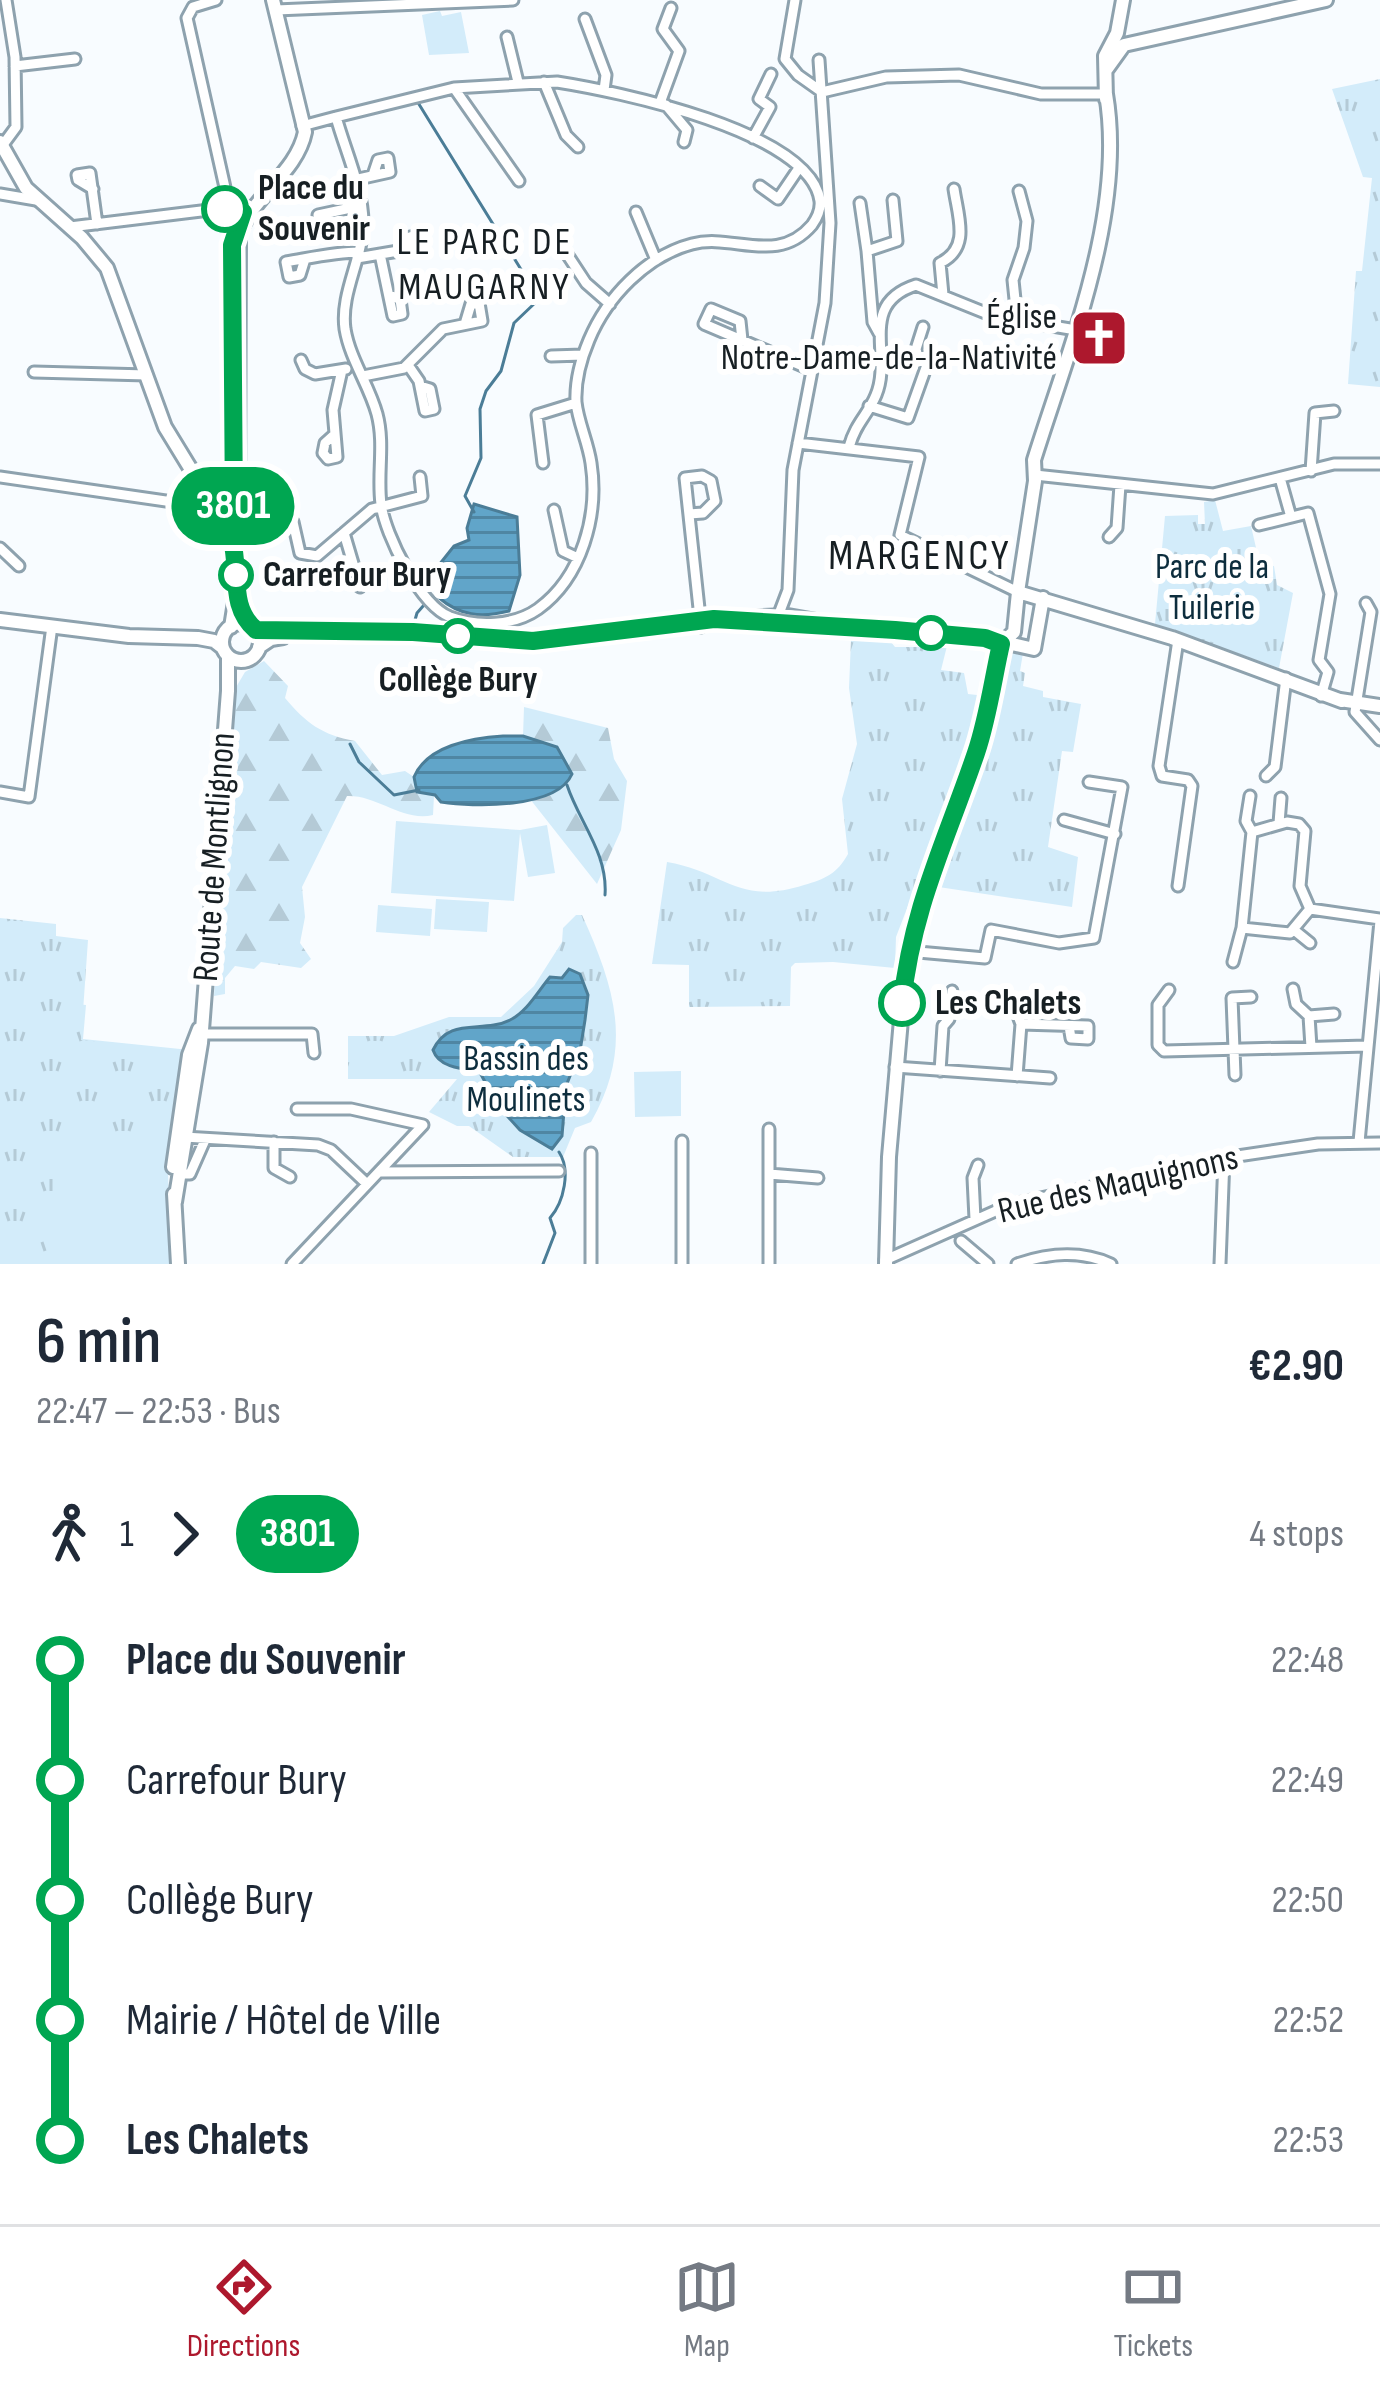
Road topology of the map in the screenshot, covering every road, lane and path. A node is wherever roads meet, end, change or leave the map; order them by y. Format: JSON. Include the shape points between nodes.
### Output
{"nodes":[{"id":1,"x":6,"y":0,"type":"edge"},
{"id":2,"x":216,"y":0,"type":"edge"},
{"id":3,"x":513,"y":0,"type":"edge"},
{"id":4,"x":795,"y":0,"type":"edge"},
{"id":5,"x":1123,"y":0,"type":"edge"},
{"id":6,"x":1326,"y":0,"type":"edge"},
{"id":7,"x":274,"y":5,"type":"edge"},
{"id":8,"x":1268,"y":7,"type":"edge"},
{"id":9,"x":671,"y":8,"type":"dead end"},
{"id":10,"x":585,"y":19,"type":"dead end"},
{"id":11,"x":507,"y":37,"type":"dead end"},
{"id":12,"x":1118,"y":41,"type":"junction"},
{"id":13,"x":75,"y":59,"type":"dead end"},
{"id":14,"x":819,"y":60,"type":"dead end"},
{"id":15,"x":15,"y":66,"type":"junction"},
{"id":16,"x":771,"y":74,"type":"dead end"},
{"id":17,"x":518,"y":82,"type":"junction"},
{"id":18,"x":544,"y":82,"type":"junction"},
{"id":19,"x":454,"y":88,"type":"junction"},
{"id":20,"x":604,"y":90,"type":"junction"},
{"id":21,"x":822,"y":92,"type":"junction"},
{"id":22,"x":1106,"y":94,"type":"junction"},
{"id":23,"x":663,"y":104,"type":"junction"},
{"id":24,"x":336,"y":117,"type":"junction"},
{"id":25,"x":302,"y":126,"type":"junction"},
{"id":26,"x":753,"y":138,"type":"junction"},
{"id":27,"x":684,"y":142,"type":"dead end"},
{"id":28,"x":1,"y":144,"type":"edge"},
{"id":29,"x":578,"y":147,"type":"dead end"},
{"id":30,"x":799,"y":168,"type":"junction"},
{"id":31,"x":16,"y":169,"type":"junction"},
{"id":32,"x":373,"y":175,"type":"dead end"},
{"id":33,"x":354,"y":180,"type":"junction"},
{"id":34,"x":518,"y":182,"type":"dead end"},
{"id":35,"x":760,"y":186,"type":"dead end"},
{"id":36,"x":92,"y":189,"type":"dead end"},
{"id":37,"x":954,"y":189,"type":"dead end"},
{"id":38,"x":1019,"y":191,"type":"dead end"},
{"id":39,"x":0,"y":193,"type":"edge"},
{"id":40,"x":36,"y":200,"type":"junction"},
{"id":41,"x":893,"y":200,"type":"dead end"},
{"id":42,"x":860,"y":203,"type":"dead end"},
{"id":43,"x":361,"y":206,"type":"junction"},
{"id":44,"x":241,"y":211,"type":"junction"},
{"id":45,"x":636,"y":212,"type":"dead end"},
{"id":46,"x":318,"y":214,"type":"dead end"},
{"id":47,"x":97,"y":224,"type":"junction"},
{"id":48,"x":70,"y":227,"type":"junction"},
{"id":49,"x":559,"y":242,"type":"dead end"},
{"id":50,"x":406,"y":249,"type":"dead end"},
{"id":51,"x":867,"y":251,"type":"junction"},
{"id":52,"x":380,"y":254,"type":"junction"},
{"id":53,"x":358,"y":255,"type":"junction"},
{"id":54,"x":305,"y":259,"type":"dead end"},
{"id":55,"x":656,"y":260,"type":"junction"},
{"id":56,"x":944,"y":295,"type":"junction"},
{"id":57,"x":389,"y":296,"type":"dead end"},
{"id":58,"x":610,"y":304,"type":"junction"},
{"id":59,"x":880,"y":306,"type":"junction"},
{"id":60,"x":1017,"y":319,"type":"junction"},
{"id":61,"x":465,"y":324,"type":"dead end"},
{"id":62,"x":923,"y":327,"type":"dead end"},
{"id":63,"x":1076,"y":330,"type":"junction"},
{"id":64,"x":742,"y":340,"type":"dead end"},
{"id":65,"x":551,"y":356,"type":"dead end"},
{"id":66,"x":584,"y":356,"type":"junction"},
{"id":67,"x":302,"y":360,"type":"dead end"},
{"id":68,"x":408,"y":365,"type":"junction"},
{"id":69,"x":342,"y":370,"type":"junction"},
{"id":70,"x":360,"y":370,"type":"junction"},
{"id":71,"x":812,"y":370,"type":"junction"},
{"id":72,"x":34,"y":372,"type":"dead end"},
{"id":73,"x":147,"y":375,"type":"junction"},
{"id":74,"x":420,"y":386,"type":"dead end"},
{"id":75,"x":576,"y":404,"type":"junction"},
{"id":76,"x":869,"y":406,"type":"junction"},
{"id":77,"x":1334,"y":411,"type":"dead end"},
{"id":78,"x":334,"y":434,"type":"dead end"},
{"id":79,"x":798,"y":443,"type":"junction"},
{"id":80,"x":850,"y":447,"type":"junction"},
{"id":81,"x":543,"y":463,"type":"dead end"},
{"id":82,"x":1380,"y":464,"type":"edge"},
{"id":83,"x":1311,"y":470,"type":"junction"},
{"id":84,"x":1036,"y":475,"type":"junction"},
{"id":85,"x":0,"y":477,"type":"edge"},
{"id":86,"x":420,"y":477,"type":"dead end"},
{"id":87,"x":1280,"y":478,"type":"junction"},
{"id":88,"x":1120,"y":485,"type":"junction"},
{"id":89,"x":381,"y":506,"type":"junction"},
{"id":90,"x":216,"y":508,"type":"junction"},
{"id":91,"x":554,"y":510,"type":"dead end"},
{"id":92,"x":689,"y":514,"type":"junction"},
{"id":93,"x":1291,"y":517,"type":"junction"},
{"id":94,"x":293,"y":522,"type":"dead end"},
{"id":95,"x":1259,"y":525,"type":"dead end"},
{"id":96,"x":226,"y":526,"type":"junction"},
{"id":97,"x":344,"y":532,"type":"junction"},
{"id":98,"x":1109,"y":537,"type":"dead end"},
{"id":99,"x":234,"y":541,"type":"junction"},
{"id":100,"x":0,"y":548,"type":"edge"},
{"id":101,"x":578,"y":558,"type":"junction"},
{"id":102,"x":19,"y":566,"type":"dead end"},
{"id":103,"x":360,"y":587,"type":"dead end"},
{"id":104,"x":1018,"y":592,"type":"junction"},
{"id":105,"x":236,"y":596,"type":"junction"},
{"id":106,"x":1366,"y":603,"type":"dead end"},
{"id":107,"x":1042,"y":604,"type":"junction"},
{"id":108,"x":1014,"y":619,"type":"junction"},
{"id":109,"x":0,"y":620,"type":"edge"},
{"id":110,"x":786,"y":621,"type":"junction"},
{"id":111,"x":701,"y":623,"type":"junction"},
{"id":112,"x":52,"y":626,"type":"junction"},
{"id":113,"x":229,"y":628,"type":"junction"},
{"id":114,"x":252,"y":628,"type":"junction"},
{"id":115,"x":198,"y":638,"type":"junction"},
{"id":116,"x":985,"y":638,"type":"junction"},
{"id":117,"x":1177,"y":643,"type":"junction"},
{"id":118,"x":1001,"y":644,"type":"junction"},
{"id":119,"x":260,"y":647,"type":"junction"},
{"id":120,"x":225,"y":652,"type":"junction"},
{"id":121,"x":245,"y":661,"type":"junction"},
{"id":122,"x":1285,"y":681,"type":"junction"},
{"id":123,"x":228,"y":691,"type":"junction"},
{"id":124,"x":1322,"y":694,"type":"junction"},
{"id":125,"x":1349,"y":702,"type":"junction"},
{"id":126,"x":1380,"y":706,"type":"edge"},
{"id":127,"x":1380,"y":740,"type":"edge"},
{"id":128,"x":1124,"y":773,"type":"dead end"},
{"id":129,"x":1266,"y":776,"type":"dead end"},
{"id":130,"x":1089,"y":782,"type":"dead end"},
{"id":131,"x":1122,"y":787,"type":"junction"},
{"id":132,"x":0,"y":792,"type":"edge"},
{"id":133,"x":1250,"y":796,"type":"dead end"},
{"id":134,"x":1281,"y":798,"type":"dead end"},
{"id":135,"x":1064,"y":820,"type":"dead end"},
{"id":136,"x":1279,"y":823,"type":"junction"},
{"id":137,"x":1252,"y":832,"type":"junction"},
{"id":138,"x":1115,"y":834,"type":"junction"},
{"id":139,"x":1178,"y":886,"type":"dead end"},
{"id":140,"x":1310,"y":910,"type":"junction"},
{"id":141,"x":1380,"y":920,"type":"edge"},
{"id":142,"x":1242,"y":928,"type":"junction"},
{"id":143,"x":1294,"y":930,"type":"junction"},
{"id":144,"x":1310,"y":944,"type":"dead end"},
{"id":145,"x":908,"y":951,"type":"junction"},
{"id":146,"x":1233,"y":962,"type":"dead end"},
{"id":147,"x":1293,"y":989,"type":"dead end"},
{"id":148,"x":1169,"y":990,"type":"dead end"},
{"id":149,"x":952,"y":991,"type":"dead end"},
{"id":150,"x":1251,"y":997,"type":"dead end"},
{"id":151,"x":1015,"y":1007,"type":"dead end"},
{"id":152,"x":1334,"y":1015,"type":"dead end"},
{"id":153,"x":1309,"y":1016,"type":"junction"},
{"id":154,"x":1021,"y":1024,"type":"junction"},
{"id":155,"x":1069,"y":1026,"type":"dead end"},
{"id":156,"x":200,"y":1030,"type":"junction"},
{"id":157,"x":1367,"y":1046,"type":"junction"},
{"id":158,"x":1311,"y":1047,"type":"junction"},
{"id":159,"x":1234,"y":1048,"type":"junction"},
{"id":160,"x":314,"y":1053,"type":"dead end"},
{"id":161,"x":895,"y":1067,"type":"junction"},
{"id":162,"x":940,"y":1071,"type":"junction"},
{"id":163,"x":1235,"y":1075,"type":"dead end"},
{"id":164,"x":1017,"y":1076,"type":"junction"},
{"id":165,"x":1050,"y":1078,"type":"dead end"},
{"id":166,"x":297,"y":1109,"type":"dead end"},
{"id":167,"x":769,"y":1129,"type":"dead end"},
{"id":168,"x":180,"y":1137,"type":"junction"},
{"id":169,"x":205,"y":1140,"type":"junction"},
{"id":170,"x":682,"y":1141,"type":"dead end"},
{"id":171,"x":274,"y":1142,"type":"junction"},
{"id":172,"x":1359,"y":1142,"type":"junction"},
{"id":173,"x":1380,"y":1143,"type":"edge"},
{"id":174,"x":591,"y":1154,"type":"dead end"},
{"id":175,"x":1224,"y":1158,"type":"junction"},
{"id":176,"x":978,"y":1165,"type":"dead end"},
{"id":177,"x":559,"y":1171,"type":"dead end"},
{"id":178,"x":380,"y":1172,"type":"junction"},
{"id":179,"x":179,"y":1174,"type":"junction"},
{"id":180,"x":769,"y":1174,"type":"junction"},
{"id":181,"x":290,"y":1177,"type":"dead end"},
{"id":182,"x":818,"y":1178,"type":"dead end"},
{"id":183,"x":367,"y":1184,"type":"junction"},
{"id":184,"x":175,"y":1202,"type":"junction"},
{"id":185,"x":975,"y":1220,"type":"junction"},
{"id":186,"x":961,"y":1240,"type":"dead end"},
{"id":187,"x":885,"y":1262,"type":"edge"},
{"id":188,"x":178,"y":1264,"type":"edge"},
{"id":189,"x":292,"y":1264,"type":"edge"},
{"id":190,"x":591,"y":1264,"type":"edge"},
{"id":191,"x":682,"y":1264,"type":"edge"},
{"id":192,"x":769,"y":1264,"type":"edge"},
{"id":193,"x":870,"y":1264,"type":"edge"},
{"id":194,"x":988,"y":1264,"type":"edge"},
{"id":195,"x":1017,"y":1264,"type":"edge"},
{"id":196,"x":1111,"y":1264,"type":"edge"},
{"id":197,"x":1220,"y":1264,"type":"edge"}],
"edges":[{"from":1,"to":15,"type":"street"},
{"from":2,"to":44,"type":"street","via":[[187,17],[226,192]]},
{"from":3,"to":7,"type":"street"},
{"from":4,"to":21,"type":"street","via":[[784,58]]},
{"from":5,"to":12,"type":"main road"},
{"from":6,"to":8,"type":"main road"},
{"from":7,"to":25,"type":"main road"},
{"from":8,"to":12,"type":"main road"},
{"from":9,"to":23,"type":"street","via":[[663,29],[679,51]]},
{"from":10,"to":20,"type":"street"},
{"from":11,"to":17,"type":"street"},
{"from":12,"to":22,"type":"main road"},
{"from":13,"to":15,"type":"street"},
{"from":14,"to":21,"type":"street"},
{"from":15,"to":28,"type":"street","via":[[16,128]]},
{"from":16,"to":26,"type":"street","via":[[759,99],[770,106]]},
{"from":17,"to":18,"type":"street"},
{"from":17,"to":19,"type":"street"},
{"from":18,"to":20,"type":"street"},
{"from":18,"to":29,"type":"street"},
{"from":19,"to":24,"type":"street"},
{"from":19,"to":34,"type":"street"},
{"from":20,"to":23,"type":"street"},
{"from":21,"to":22,"type":"street","via":[[886,77],[959,75],[1041,94]]},
{"from":21,"to":71,"type":"street","via":[[830,223]]},
{"from":22,"to":63,"type":"main road","via":[[1106,190]]},
{"from":23,"to":26,"type":"street"},
{"from":23,"to":27,"type":"street","via":[[687,130]]},
{"from":24,"to":25,"type":"street"},
{"from":24,"to":33,"type":"street"},
{"from":25,"to":44,"type":"main road","via":[[297,153]]},
{"from":26,"to":30,"type":"street"},
{"from":28,"to":31,"type":"main road"},
{"from":30,"to":35,"type":"street","via":[[778,200]]},
{"from":30,"to":55,"type":"street","via":[[820,201],[805,232],[769,248],[709,241]]},
{"from":31,"to":39,"type":"street"},
{"from":31,"to":40,"type":"main road"},
{"from":32,"to":33,"type":"street"},
{"from":33,"to":43,"type":"street"},
{"from":36,"to":47,"type":"street"},
{"from":37,"to":56,"type":"street","via":[[961,242],[940,263]]},
{"from":38,"to":60,"type":"street","via":[[1027,221],[1013,280]]},
{"from":39,"to":40,"type":"street"},
{"from":40,"to":48,"type":"main road"},
{"from":41,"to":51,"type":"street","via":[[897,241]]},
{"from":42,"to":51,"type":"street"},
{"from":43,"to":46,"type":"street"},
{"from":43,"to":53,"type":"street"},
{"from":44,"to":47,"type":"street"},
{"from":44,"to":96,"type":"main road","via":[[232,245],[234,514]]},
{"from":44,"to":99,"type":"main road"},
{"from":45,"to":55,"type":"street"},
{"from":47,"to":48,"type":"street"},
{"from":48,"to":73,"type":"main road","via":[[106,268]]},
{"from":49,"to":58,"type":"street"},
{"from":50,"to":52,"type":"street"},
{"from":51,"to":59,"type":"street","via":[[866,273]]},
{"from":52,"to":53,"type":"street"},
{"from":52,"to":57,"type":"street"},
{"from":53,"to":54,"type":"street"},
{"from":53,"to":70,"type":"street","via":[[344,314]]},
{"from":55,"to":58,"type":"street"},
{"from":56,"to":59,"type":"street","via":[[916,284]]},
{"from":56,"to":60,"type":"street"},
{"from":58,"to":66,"type":"street"},
{"from":59,"to":76,"type":"street","via":[[879,380]]},
{"from":60,"to":63,"type":"street"},
{"from":61,"to":68,"type":"street","via":[[443,329]]},
{"from":62,"to":76,"type":"street","via":[[916,350],[928,362],[908,418]]},
{"from":63,"to":84,"type":"main road"},
{"from":64,"to":71,"type":"street"},
{"from":65,"to":66,"type":"street"},
{"from":66,"to":75,"type":"street"},
{"from":67,"to":69,"type":"street","via":[[315,374]]},
{"from":68,"to":70,"type":"street","via":[[390,374]]},
{"from":68,"to":74,"type":"street"},
{"from":69,"to":70,"type":"street"},
{"from":69,"to":78,"type":"street"},
{"from":70,"to":89,"type":"street","via":[[378,416]]},
{"from":71,"to":79,"type":"street"},
{"from":72,"to":73,"type":"street"},
{"from":73,"to":90,"type":"main road","via":[[171,440]]},
{"from":75,"to":81,"type":"street","via":[[537,415]]},
{"from":75,"to":101,"type":"street","via":[[594,486]]},
{"from":76,"to":80,"type":"street"},
{"from":77,"to":83,"type":"street","via":[[1315,413]]},
{"from":79,"to":80,"type":"street"},
{"from":79,"to":110,"type":"street"},
{"from":80,"to":104,"type":"street","via":[[919,457],[900,535]]},
{"from":82,"to":83,"type":"street"},
{"from":83,"to":87,"type":"street"},
{"from":84,"to":88,"type":"street"},
{"from":84,"to":104,"type":"main road"},
{"from":85,"to":90,"type":"street"},
{"from":86,"to":89,"type":"street","via":[[422,496]]},
{"from":87,"to":88,"type":"street","via":[[1213,494]]},
{"from":87,"to":93,"type":"street"},
{"from":88,"to":98,"type":"street","via":[[1118,528]]},
{"from":89,"to":97,"type":"street"},
{"from":89,"to":101,"type":"street","via":[[418,589],[449,616],[492,623],[525,616],[550,598]]},
{"from":90,"to":96,"type":"main road"},
{"from":91,"to":101,"type":"street","via":[[563,551]]},
{"from":92,"to":92,"type":"street","via":[[685,478],[702,476],[715,501]]},
{"from":92,"to":111,"type":"street"},
{"from":93,"to":95,"type":"street"},
{"from":93,"to":124,"type":"street","via":[[1308,513],[1330,594]]},
{"from":94,"to":97,"type":"street","via":[[299,553],[309,557]]},
{"from":96,"to":99,"type":"main road"},
{"from":97,"to":103,"type":"street"},
{"from":99,"to":105,"type":"main road"},
{"from":100,"to":102,"type":"street"},
{"from":104,"to":107,"type":"main road"},
{"from":104,"to":108,"type":"main road"},
{"from":105,"to":113,"type":"main road"},
{"from":105,"to":114,"type":"main road"},
{"from":106,"to":125,"type":"street","via":[[1371,612]]},
{"from":107,"to":117,"type":"main road"},
{"from":107,"to":118,"type":"main road","via":[[1034,650]]},
{"from":108,"to":116,"type":"main road","via":[[1007,633]]},
{"from":108,"to":118,"type":"main road","via":[[1013,635]]},
{"from":109,"to":112,"type":"main road"},
{"from":110,"to":111,"type":"main road"},
{"from":110,"to":116,"type":"main road"},
{"from":111,"to":114,"type":"main road","via":[[511,641]]},
{"from":111,"to":119,"type":"main road","via":[[526,647],[278,637]]},
{"from":112,"to":115,"type":"main road"},
{"from":112,"to":132,"type":"street","via":[[29,796]]},
{"from":113,"to":114,"type":"main road"},
{"from":113,"to":115,"type":"main road"},
{"from":113,"to":120,"type":"main road"},
{"from":114,"to":119,"type":"main road"},
{"from":115,"to":120,"type":"main road"},
{"from":116,"to":118,"type":"main road"},
{"from":117,"to":122,"type":"main road"},
{"from":117,"to":139,"type":"street","via":[[1159,771],[1192,786]]},
{"from":118,"to":145,"type":"main road","via":[[978,748]]},
{"from":119,"to":121,"type":"main road"},
{"from":120,"to":121,"type":"main road"},
{"from":120,"to":123,"type":"main road","name":"Route de Montlignon"},
{"from":121,"to":123,"type":"main road","name":"Route de Montlignon"},
{"from":122,"to":124,"type":"main road"},
{"from":122,"to":129,"type":"street","via":[[1275,767]]},
{"from":123,"to":156,"type":"main road","name":"Route de Montlignon"},
{"from":124,"to":125,"type":"main road"},
{"from":125,"to":126,"type":"main road"},
{"from":125,"to":127,"type":"street"},
{"from":128,"to":131,"type":"street"},
{"from":130,"to":131,"type":"street"},
{"from":131,"to":138,"type":"street"},
{"from":133,"to":137,"type":"street"},
{"from":134,"to":136,"type":"street"},
{"from":135,"to":138,"type":"street"},
{"from":136,"to":137,"type":"street"},
{"from":136,"to":140,"type":"street","via":[[1305,831],[1300,886]]},
{"from":137,"to":142,"type":"street"},
{"from":138,"to":145,"type":"street","via":[[1094,938],[1059,943],[991,930],[985,958]]},
{"from":140,"to":141,"type":"street"},
{"from":140,"to":143,"type":"street"},
{"from":141,"to":157,"type":"street"},
{"from":142,"to":143,"type":"street"},
{"from":142,"to":146,"type":"street"},
{"from":143,"to":144,"type":"street"},
{"from":145,"to":161,"type":"main road"},
{"from":147,"to":153,"type":"street"},
{"from":148,"to":159,"type":"street","via":[[1158,1005],[1160,1048]]},
{"from":149,"to":162,"type":"street"},
{"from":150,"to":159,"type":"street","via":[[1232,998]]},
{"from":151,"to":154,"type":"street"},
{"from":152,"to":153,"type":"street"},
{"from":153,"to":158,"type":"street"},
{"from":154,"to":155,"type":"street"},
{"from":154,"to":164,"type":"street"},
{"from":156,"to":160,"type":"street","via":[[313,1034]]},
{"from":156,"to":168,"type":"main road","name":"Route de Montlignon","via":[[189,1055]]},
{"from":157,"to":158,"type":"street"},
{"from":157,"to":172,"type":"street"},
{"from":158,"to":159,"type":"street"},
{"from":159,"to":163,"type":"street"},
{"from":161,"to":162,"type":"street"},
{"from":161,"to":187,"type":"main road"},
{"from":162,"to":164,"type":"street"},
{"from":164,"to":165,"type":"street"},
{"from":166,"to":178,"type":"street","via":[[351,1109],[423,1125]]},
{"from":167,"to":180,"type":"street"},
{"from":168,"to":169,"type":"street"},
{"from":168,"to":179,"type":"main road","name":"Route de Montlignon"},
{"from":168,"to":184,"type":"main road","name":"Route de Montlignon"},
{"from":169,"to":171,"type":"street"},
{"from":169,"to":179,"type":"street","via":[[190,1174]]},
{"from":170,"to":191,"type":"street"},
{"from":171,"to":181,"type":"street","via":[[274,1168]]},
{"from":171,"to":183,"type":"street","via":[[331,1150]]},
{"from":172,"to":173,"type":"street","name":"Rue des Maquignons"},
{"from":172,"to":175,"type":"street","name":"Rue des Maquignons"},
{"from":174,"to":190,"type":"street"},
{"from":175,"to":185,"type":"street","name":"Rue des Maquignons","via":[[1009,1205]]},
{"from":175,"to":197,"type":"street"},
{"from":176,"to":185,"type":"street"},
{"from":177,"to":178,"type":"street"},
{"from":178,"to":183,"type":"street"},
{"from":179,"to":184,"type":"main road","name":"Route de Montlignon"},
{"from":180,"to":182,"type":"street"},
{"from":180,"to":192,"type":"street"},
{"from":183,"to":189,"type":"street"},
{"from":184,"to":188,"type":"main road","name":"Route de Montlignon"},
{"from":185,"to":187,"type":"street","name":"Rue des Maquignons"},
{"from":186,"to":194,"type":"street"},
{"from":187,"to":193,"type":"main road"},
{"from":195,"to":196,"type":"street","via":[[1076,1253]]}]}
